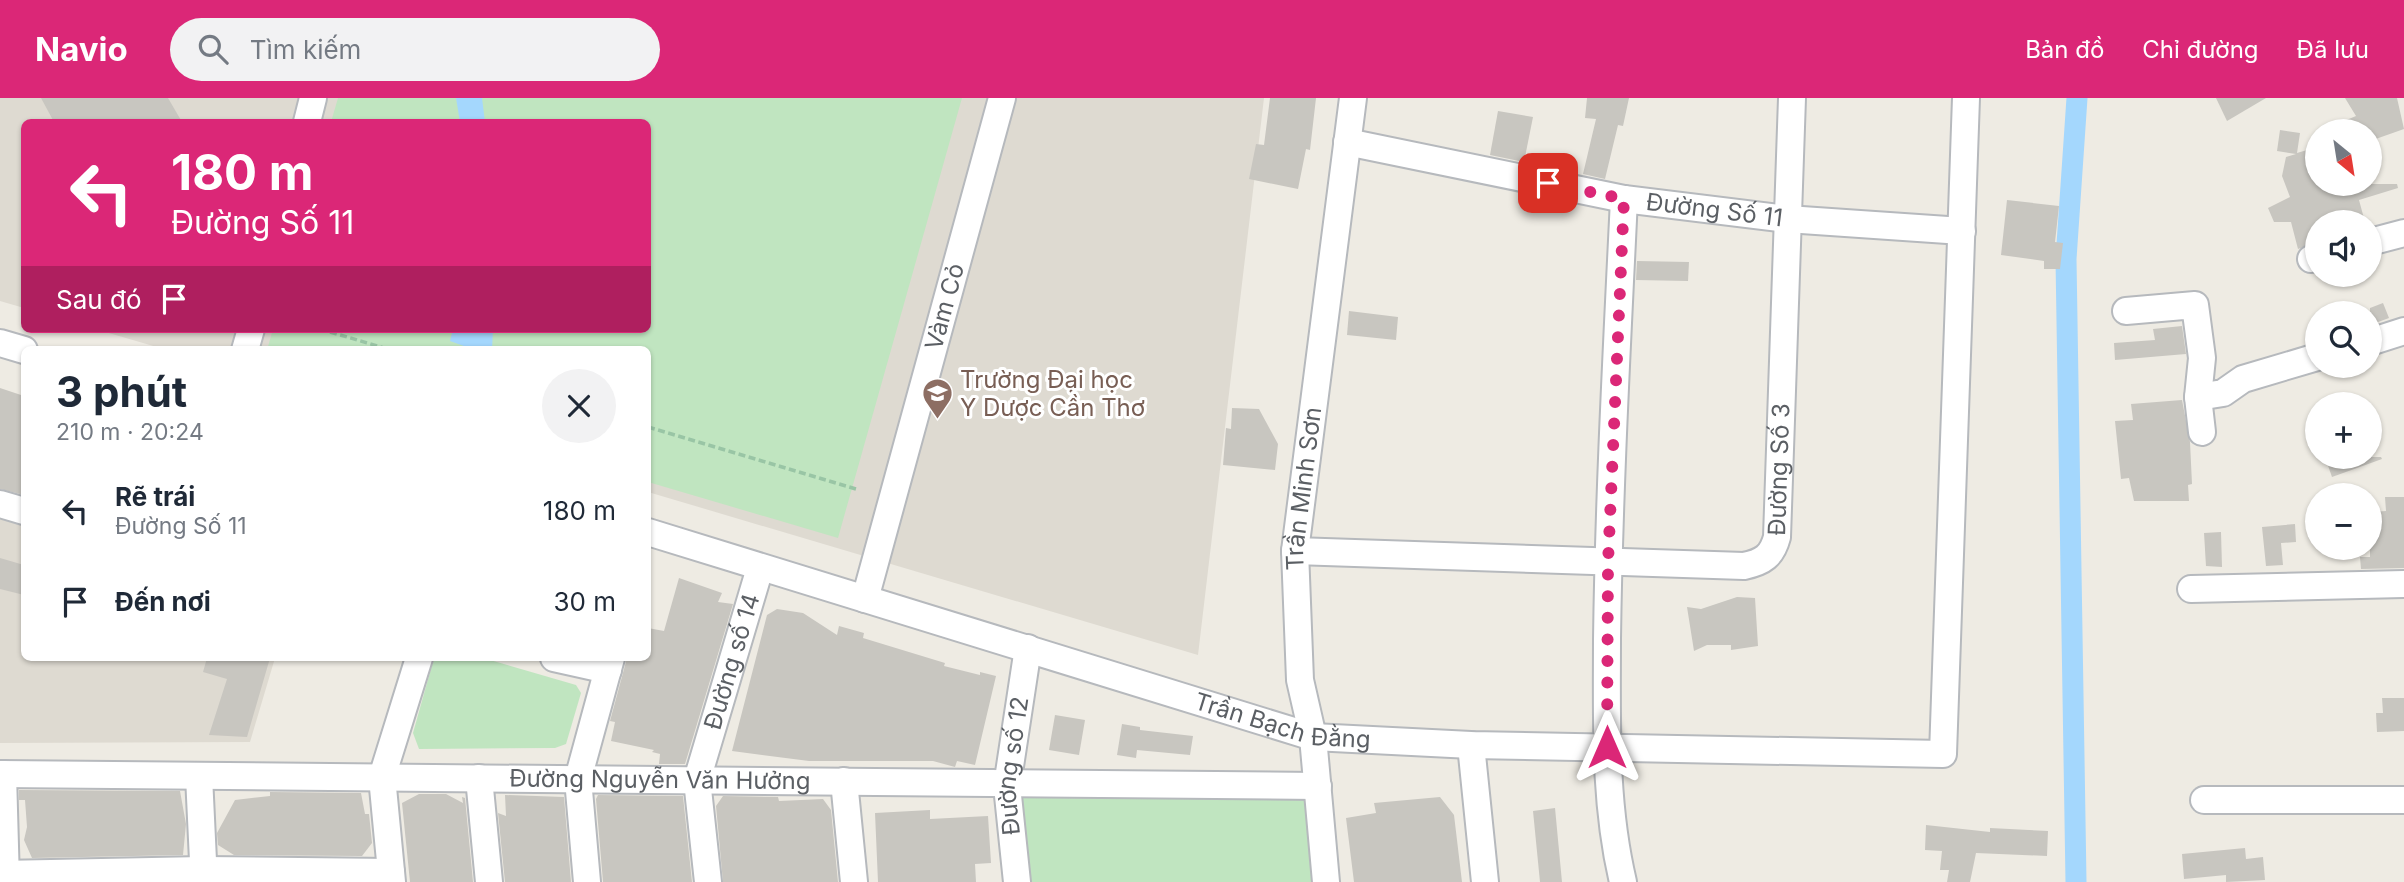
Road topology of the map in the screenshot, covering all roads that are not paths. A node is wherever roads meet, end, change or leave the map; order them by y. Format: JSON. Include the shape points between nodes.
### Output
{"nodes":[{"id":1,"x":313,"y":98,"type":"edge"},
{"id":2,"x":1002,"y":98,"type":"edge"},
{"id":3,"x":1353,"y":98,"type":"edge"},
{"id":4,"x":1792,"y":98,"type":"edge"},
{"id":5,"x":1966,"y":98,"type":"edge"},
{"id":6,"x":308,"y":119,"type":"edge"},
{"id":7,"x":1347,"y":142,"type":"junction"},
{"id":8,"x":1624,"y":199,"type":"junction"},
{"id":9,"x":1787,"y":219,"type":"junction"},
{"id":10,"x":1962,"y":230,"type":"junction"},
{"id":11,"x":2404,"y":233,"type":"edge"},
{"id":12,"x":2382,"y":239,"type":"edge"},
{"id":13,"x":2126,"y":310,"type":"dead end"},
{"id":14,"x":2404,"y":331,"type":"edge"},
{"id":15,"x":2382,"y":338,"type":"edge"},
{"id":16,"x":0,"y":343,"type":"edge"},
{"id":17,"x":21,"y":349,"type":"edge"},
{"id":18,"x":2305,"y":361,"type":"edge"},
{"id":19,"x":2198,"y":397,"type":"junction"},
{"id":20,"x":2202,"y":432,"type":"dead end"},
{"id":21,"x":0,"y":504,"type":"edge"},
{"id":22,"x":21,"y":510,"type":"edge"},
{"id":23,"x":651,"y":535,"type":"edge"},
{"id":24,"x":1295,"y":551,"type":"junction"},
{"id":25,"x":1608,"y":563,"type":"junction"},
{"id":26,"x":760,"y":568,"type":"junction"},
{"id":27,"x":2404,"y":584,"type":"edge"},
{"id":28,"x":2191,"y":589,"type":"dead end"},
{"id":29,"x":865,"y":599,"type":"junction"},
{"id":30,"x":1028,"y":648,"type":"junction"},
{"id":31,"x":418,"y":661,"type":"edge"},
{"id":32,"x":582,"y":661,"type":"edge"},
{"id":33,"x":609,"y":664,"type":"edge"},
{"id":34,"x":1313,"y":737,"type":"junction"},
{"id":35,"x":1471,"y":745,"type":"junction"},
{"id":36,"x":1607,"y":747,"type":"junction"},
{"id":37,"x":1,"y":774,"type":"edge"},
{"id":38,"x":199,"y":776,"type":"junction"},
{"id":39,"x":382,"y":777,"type":"junction"},
{"id":40,"x":479,"y":778,"type":"junction"},
{"id":41,"x":578,"y":779,"type":"junction"},
{"id":42,"x":697,"y":780,"type":"junction"},
{"id":43,"x":844,"y":781,"type":"junction"},
{"id":44,"x":1007,"y":786,"type":"junction"},
{"id":45,"x":1318,"y":786,"type":"junction"},
{"id":46,"x":2204,"y":800,"type":"dead end"},
{"id":47,"x":2404,"y":800,"type":"edge"},
{"id":48,"x":203,"y":876,"type":"edge"},
{"id":49,"x":4,"y":877,"type":"edge"},
{"id":50,"x":392,"y":877,"type":"edge"},
{"id":51,"x":110,"y":878,"type":"edge"},
{"id":52,"x":489,"y":882,"type":"edge"},
{"id":53,"x":587,"y":882,"type":"edge"},
{"id":54,"x":708,"y":882,"type":"edge"},
{"id":55,"x":854,"y":882,"type":"edge"},
{"id":56,"x":1017,"y":882,"type":"edge"},
{"id":57,"x":1326,"y":882,"type":"edge"},
{"id":58,"x":1485,"y":882,"type":"edge"},
{"id":59,"x":1623,"y":882,"type":"edge"}],
"edges":[{"from":1,"to":6,"type":"street"},
{"from":2,"to":29,"type":"street","name":"Vàm Cỏ"},
{"from":3,"to":7,"type":"street","name":"Trần Minh Sơn"},
{"from":4,"to":9,"type":"street"},
{"from":5,"to":10,"type":"street"},
{"from":7,"to":8,"type":"street","name":"Đường Số 11"},
{"from":7,"to":24,"type":"street","name":"Trần Minh Sơn"},
{"from":8,"to":9,"type":"street","name":"Đường Số 11"},
{"from":8,"to":25,"type":"street"},
{"from":9,"to":10,"type":"street","name":"Đường Số 11"},
{"from":9,"to":25,"type":"street","name":"Đường Số 3","via":[[1774,549],[1767,558],[1744,566]]},
{"from":10,"to":36,"type":"street","name":"Trần Bạch Đằng","via":[[1943,754]]},
{"from":11,"to":12,"type":"street"},
{"from":13,"to":19,"type":"street","via":[[2195,304],[2202,358]]},
{"from":14,"to":15,"type":"street"},
{"from":16,"to":17,"type":"street"},
{"from":18,"to":19,"type":"street","via":[[2243,379],[2223,393]]},
{"from":19,"to":20,"type":"street"},
{"from":21,"to":22,"type":"street"},
{"from":23,"to":26,"type":"street","name":"Trần Bạch Đằng"},
{"from":24,"to":25,"type":"street"},
{"from":24,"to":34,"type":"street","name":"Trần Minh Sơn","via":[[1300,680]]},
{"from":25,"to":36,"type":"street"},
{"from":26,"to":29,"type":"street","name":"Trần Bạch Đằng"},
{"from":26,"to":42,"type":"street","name":"Đường số 14"},
{"from":27,"to":28,"type":"street"},
{"from":29,"to":30,"type":"street","name":"Trần Bạch Đằng"},
{"from":30,"to":34,"type":"street","name":"Trần Bạch Đằng"},
{"from":30,"to":44,"type":"street","name":"Đường số 12"},
{"from":31,"to":39,"type":"street"},
{"from":32,"to":33,"type":"street"},
{"from":33,"to":41,"type":"street"},
{"from":34,"to":35,"type":"street","name":"Trần Bạch Đằng"},
{"from":34,"to":45,"type":"street","name":"Trần Minh Sơn"},
{"from":35,"to":36,"type":"street","name":"Trần Bạch Đằng"},
{"from":35,"to":58,"type":"street"},
{"from":36,"to":59,"type":"street","via":[[1612,839]]},
{"from":37,"to":38,"type":"street","name":"Đường Nguyễn Văn Hưởng"},
{"from":37,"to":49,"type":"street"},
{"from":38,"to":39,"type":"street","name":"Đường Nguyễn Văn Hưởng"},
{"from":38,"to":48,"type":"street"},
{"from":39,"to":40,"type":"street","name":"Đường Nguyễn Văn Hưởng"},
{"from":39,"to":50,"type":"street"},
{"from":40,"to":41,"type":"street","name":"Đường Nguyễn Văn Hưởng"},
{"from":40,"to":52,"type":"street"},
{"from":41,"to":42,"type":"street","name":"Đường Nguyễn Văn Hưởng"},
{"from":41,"to":53,"type":"street"},
{"from":42,"to":43,"type":"street","name":"Đường Nguyễn Văn Hưởng"},
{"from":42,"to":54,"type":"street","name":"Đường số 14"},
{"from":43,"to":44,"type":"street","name":"Đường Nguyễn Văn Hưởng"},
{"from":43,"to":55,"type":"street"},
{"from":44,"to":45,"type":"street","name":"Đường Nguyễn Văn Hưởng"},
{"from":44,"to":56,"type":"street","name":"Đường số 12"},
{"from":45,"to":57,"type":"street","name":"Trần Minh Sơn"},
{"from":46,"to":47,"type":"street"},
{"from":48,"to":50,"type":"street"},
{"from":48,"to":51,"type":"street"},
{"from":49,"to":51,"type":"street"}]}
